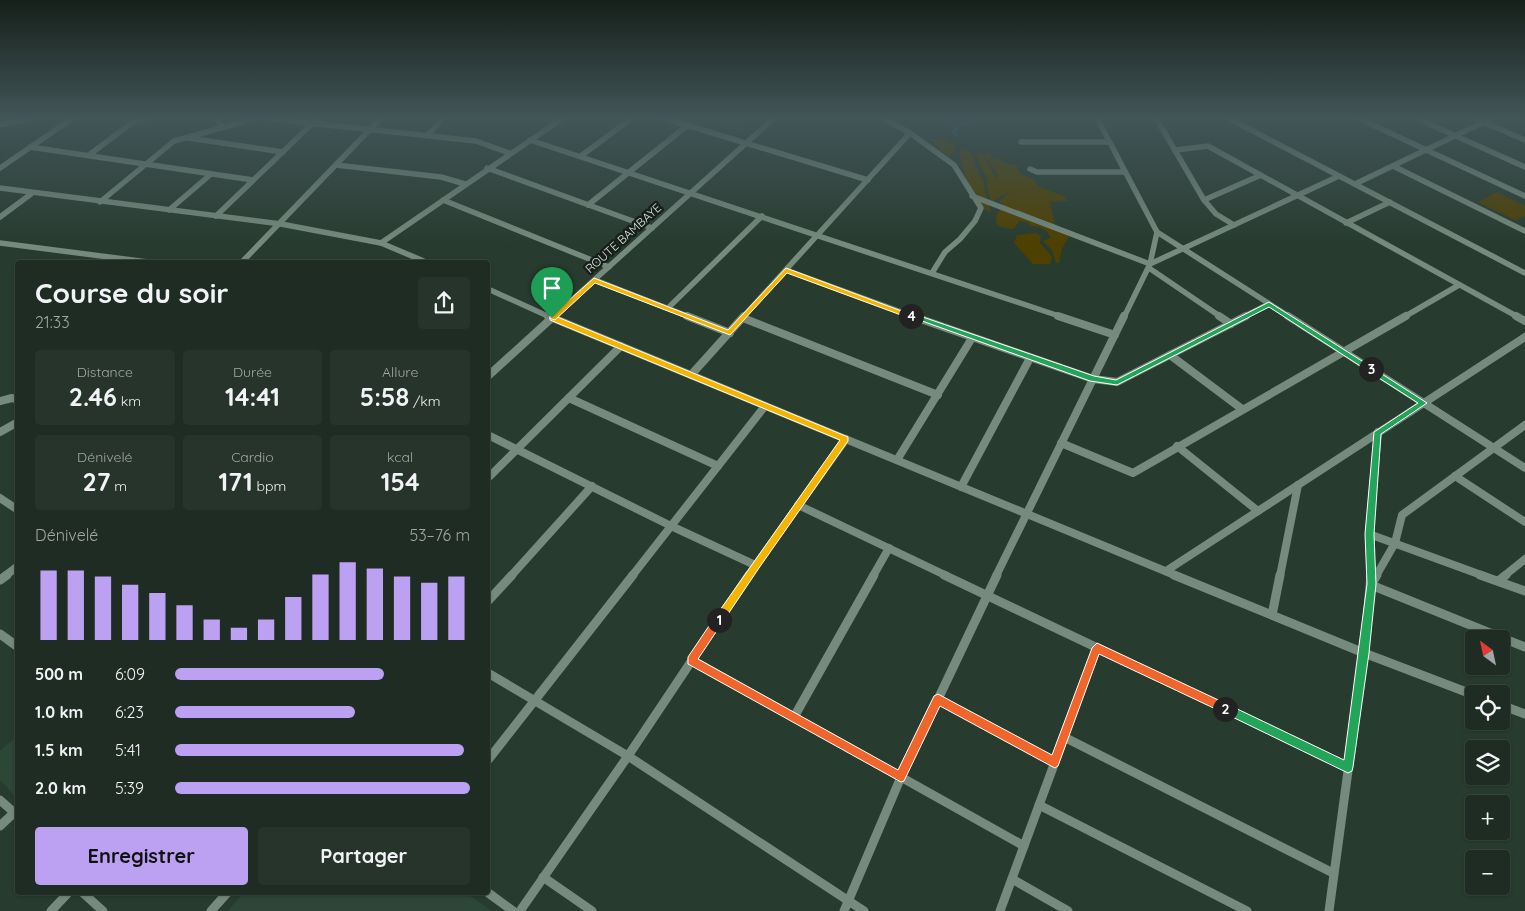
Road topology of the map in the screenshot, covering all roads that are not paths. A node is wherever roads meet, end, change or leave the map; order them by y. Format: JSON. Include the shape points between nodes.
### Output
{"nodes":[{"id":1,"x":11,"y":161,"type":"edge"},
{"id":2,"x":129,"y":161,"type":"edge"},
{"id":3,"x":150,"y":161,"type":"edge"},
{"id":4,"x":274,"y":161,"type":"edge"},
{"id":5,"x":340,"y":161,"type":"edge"},
{"id":6,"x":498,"y":161,"type":"edge"},
{"id":7,"x":595,"y":161,"type":"edge"},
{"id":8,"x":643,"y":161,"type":"edge"},
{"id":9,"x":727,"y":161,"type":"edge"},
{"id":10,"x":804,"y":161,"type":"edge"},
{"id":11,"x":885,"y":161,"type":"edge"},
{"id":12,"x":948,"y":161,"type":"edge"},
{"id":13,"x":1119,"y":161,"type":"edge"},
{"id":14,"x":1182,"y":161,"type":"edge"},
{"id":15,"x":1235,"y":161,"type":"edge"},
{"id":16,"x":1309,"y":161,"type":"edge"},
{"id":17,"x":1404,"y":161,"type":"edge"},
{"id":18,"x":1449,"y":161,"type":"edge"},
{"id":19,"x":1511,"y":161,"type":"edge"},
{"id":20,"x":147,"y":163,"type":"junction"},
{"id":21,"x":336,"y":165,"type":"junction"},
{"id":22,"x":1393,"y":166,"type":"junction"},
{"id":23,"x":1525,"y":167,"type":"edge"},
{"id":24,"x":0,"y":168,"type":"edge"},
{"id":25,"x":488,"y":168,"type":"junction"},
{"id":26,"x":1030,"y":169,"type":"dead end"},
{"id":27,"x":629,"y":172,"type":"junction"},
{"id":28,"x":1125,"y":172,"type":"junction"},
{"id":29,"x":210,"y":175,"type":"junction"},
{"id":30,"x":1261,"y":175,"type":"junction"},
{"id":31,"x":1339,"y":176,"type":"junction"},
{"id":32,"x":253,"y":180,"type":"junction"},
{"id":33,"x":868,"y":180,"type":"junction"},
{"id":34,"x":465,"y":184,"type":"junction"},
{"id":35,"x":1355,"y":184,"type":"junction"},
{"id":36,"x":0,"y":188,"type":"edge"},
{"id":37,"x":692,"y":192,"type":"junction"},
{"id":38,"x":31,"y":194,"type":"junction"},
{"id":39,"x":972,"y":196,"type":"junction"},
{"id":40,"x":1298,"y":196,"type":"junction"},
{"id":41,"x":1525,"y":196,"type":"edge"},
{"id":42,"x":442,"y":200,"type":"junction"},
{"id":43,"x":1204,"y":200,"type":"junction"},
{"id":44,"x":100,"y":202,"type":"junction"},
{"id":45,"x":1390,"y":202,"type":"junction"},
{"id":46,"x":588,"y":205,"type":"junction"},
{"id":47,"x":169,"y":210,"type":"junction"},
{"id":48,"x":216,"y":216,"type":"junction"},
{"id":49,"x":762,"y":216,"type":"junction"},
{"id":50,"x":0,"y":217,"type":"edge"},
{"id":51,"x":280,"y":224,"type":"junction"},
{"id":52,"x":1234,"y":225,"type":"junction"},
{"id":53,"x":1346,"y":225,"type":"junction"},
{"id":54,"x":652,"y":228,"type":"junction"},
{"id":55,"x":1525,"y":231,"type":"edge"},
{"id":56,"x":1157,"y":232,"type":"junction"},
{"id":57,"x":818,"y":235,"type":"junction"},
{"id":58,"x":0,"y":243,"type":"edge"},
{"id":59,"x":381,"y":243,"type":"junction"},
{"id":60,"x":1184,"y":249,"type":"junction"},
{"id":61,"x":132,"y":260,"type":"edge"},
{"id":62,"x":244,"y":260,"type":"edge"},
{"id":63,"x":421,"y":260,"type":"edge"},
{"id":64,"x":1150,"y":266,"type":"junction"},
{"id":65,"x":1525,"y":266,"type":"edge"},
{"id":66,"x":609,"y":267,"type":"junction"},
{"id":67,"x":786,"y":270,"type":"junction"},
{"id":68,"x":1522,"y":271,"type":"edge"},
{"id":69,"x":932,"y":273,"type":"junction"},
{"id":70,"x":594,"y":280,"type":"junction"},
{"id":71,"x":1459,"y":285,"type":"junction"},
{"id":72,"x":491,"y":290,"type":"edge"},
{"id":73,"x":1269,"y":304,"type":"junction"},
{"id":74,"x":668,"y":308,"type":"junction"},
{"id":75,"x":552,"y":318,"type":"junction"},
{"id":76,"x":743,"y":318,"type":"junction"},
{"id":77,"x":1525,"y":321,"type":"edge"},
{"id":78,"x":1232,"y":324,"type":"junction"},
{"id":79,"x":730,"y":333,"type":"junction"},
{"id":80,"x":1115,"y":335,"type":"junction"},
{"id":81,"x":1525,"y":337,"type":"edge"},
{"id":82,"x":972,"y":338,"type":"junction"},
{"id":83,"x":621,"y":346,"type":"junction"},
{"id":84,"x":1345,"y":353,"type":"junction"},
{"id":85,"x":1170,"y":355,"type":"junction"},
{"id":86,"x":1030,"y":358,"type":"junction"},
{"id":87,"x":490,"y":374,"type":"edge"},
{"id":88,"x":691,"y":375,"type":"junction"},
{"id":89,"x":1093,"y":379,"type":"junction"},
{"id":90,"x":938,"y":395,"type":"junction"},
{"id":91,"x":569,"y":398,"type":"junction"},
{"id":92,"x":15,"y":399,"type":"edge"},
{"id":93,"x":0,"y":401,"type":"edge"},
{"id":94,"x":1423,"y":403,"type":"junction"},
{"id":95,"x":766,"y":406,"type":"junction"},
{"id":96,"x":1242,"y":409,"type":"junction"},
{"id":97,"x":15,"y":424,"type":"edge"},
{"id":98,"x":1525,"y":425,"type":"edge"},
{"id":99,"x":0,"y":432,"type":"edge"},
{"id":100,"x":1378,"y":432,"type":"junction"},
{"id":101,"x":490,"y":436,"type":"edge"},
{"id":102,"x":846,"y":439,"type":"junction"},
{"id":103,"x":1061,"y":443,"type":"junction"},
{"id":104,"x":1178,"y":446,"type":"junction"},
{"id":105,"x":1493,"y":448,"type":"junction"},
{"id":106,"x":517,"y":449,"type":"junction"},
{"id":107,"x":897,"y":460,"type":"junction"},
{"id":108,"x":718,"y":466,"type":"junction"},
{"id":109,"x":1525,"y":468,"type":"edge"},
{"id":110,"x":490,"y":476,"type":"edge"},
{"id":111,"x":1455,"y":476,"type":"junction"},
{"id":112,"x":1298,"y":485,"type":"junction"},
{"id":113,"x":592,"y":486,"type":"junction"},
{"id":114,"x":960,"y":487,"type":"junction"},
{"id":115,"x":0,"y":498,"type":"edge"},
{"id":116,"x":798,"y":505,"type":"junction"},
{"id":117,"x":15,"y":508,"type":"edge"},
{"id":118,"x":1258,"y":511,"type":"junction"},
{"id":119,"x":1026,"y":514,"type":"junction"},
{"id":120,"x":1525,"y":522,"type":"edge"},
{"id":121,"x":671,"y":526,"type":"junction"},
{"id":122,"x":1369,"y":534,"type":"junction"},
{"id":123,"x":1395,"y":543,"type":"junction"},
{"id":124,"x":889,"y":548,"type":"junction"},
{"id":125,"x":1525,"y":559,"type":"edge"},
{"id":126,"x":755,"y":565,"type":"junction"},
{"id":127,"x":15,"y":568,"type":"edge"},
{"id":128,"x":1166,"y":571,"type":"junction"},
{"id":129,"x":0,"y":580,"type":"edge"},
{"id":130,"x":1498,"y":581,"type":"junction"},
{"id":131,"x":1371,"y":584,"type":"junction"},
{"id":132,"x":1525,"y":591,"type":"edge"},
{"id":133,"x":987,"y":596,"type":"junction"},
{"id":134,"x":490,"y":599,"type":"edge"},
{"id":135,"x":1272,"y":615,"type":"junction"},
{"id":136,"x":0,"y":634,"type":"edge"},
{"id":137,"x":15,"y":645,"type":"edge"},
{"id":138,"x":1525,"y":647,"type":"edge"},
{"id":139,"x":1097,"y":648,"type":"junction"},
{"id":140,"x":1364,"y":653,"type":"junction"},
{"id":141,"x":692,"y":660,"type":"junction"},
{"id":142,"x":490,"y":675,"type":"edge"},
{"id":143,"x":1465,"y":691,"type":"edge"},
{"id":144,"x":938,"y":699,"type":"junction"},
{"id":145,"x":534,"y":701,"type":"junction"},
{"id":146,"x":1510,"y":708,"type":"edge"},
{"id":147,"x":1525,"y":714,"type":"edge"},
{"id":148,"x":794,"y":717,"type":"junction"},
{"id":149,"x":1064,"y":737,"type":"junction"},
{"id":150,"x":628,"y":756,"type":"junction"},
{"id":151,"x":490,"y":757,"type":"edge"},
{"id":152,"x":1055,"y":762,"type":"junction"},
{"id":153,"x":1348,"y":767,"type":"junction"},
{"id":154,"x":901,"y":777,"type":"junction"},
{"id":155,"x":0,"y":800,"type":"edge"},
{"id":156,"x":1039,"y":805,"type":"junction"},
{"id":157,"x":15,"y":812,"type":"edge"},
{"id":158,"x":15,"y":814,"type":"edge"},
{"id":159,"x":0,"y":826,"type":"edge"},
{"id":160,"x":1024,"y":846,"type":"junction"},
{"id":161,"x":1333,"y":873,"type":"junction"},
{"id":162,"x":543,"y":877,"type":"junction"},
{"id":163,"x":1012,"y":879,"type":"junction"},
{"id":164,"x":490,"y":894,"type":"edge"},
{"id":165,"x":66,"y":895,"type":"edge"},
{"id":166,"x":85,"y":895,"type":"edge"},
{"id":167,"x":225,"y":895,"type":"edge"},
{"id":168,"x":848,"y":901,"type":"junction"},
{"id":169,"x":51,"y":911,"type":"edge"},
{"id":170,"x":103,"y":911,"type":"edge"},
{"id":171,"x":211,"y":911,"type":"edge"},
{"id":172,"x":513,"y":911,"type":"edge"},
{"id":173,"x":520,"y":911,"type":"edge"},
{"id":174,"x":592,"y":911,"type":"edge"},
{"id":175,"x":844,"y":911,"type":"edge"},
{"id":176,"x":864,"y":911,"type":"edge"},
{"id":177,"x":1000,"y":911,"type":"edge"},
{"id":178,"x":1068,"y":911,"type":"edge"},
{"id":179,"x":1247,"y":911,"type":"edge"},
{"id":180,"x":1329,"y":911,"type":"edge"}],
"edges":[{"from":1,"to":24,"type":"street"},
{"from":2,"to":20,"type":"street"},
{"from":3,"to":20,"type":"street"},
{"from":4,"to":32,"type":"street"},
{"from":5,"to":21,"type":"street"},
{"from":6,"to":25,"type":"street"},
{"from":7,"to":27,"type":"street"},
{"from":8,"to":27,"type":"street"},
{"from":9,"to":37,"type":"street","name":"ROUTE BAMBAYE"},
{"from":10,"to":33,"type":"street"},
{"from":11,"to":33,"type":"street"},
{"from":12,"to":39,"type":"street","via":[[954,165]]},
{"from":13,"to":28,"type":"street"},
{"from":14,"to":43,"type":"street"},
{"from":15,"to":30,"type":"street"},
{"from":16,"to":31,"type":"street"},
{"from":17,"to":22,"type":"street"},
{"from":18,"to":41,"type":"street"},
{"from":19,"to":23,"type":"street"},
{"from":20,"to":29,"type":"street"},
{"from":20,"to":44,"type":"street"},
{"from":21,"to":34,"type":"street","via":[[440,177]]},
{"from":21,"to":51,"type":"street"},
{"from":22,"to":35,"type":"street"},
{"from":22,"to":55,"type":"street"},
{"from":25,"to":34,"type":"street"},
{"from":25,"to":46,"type":"street"},
{"from":26,"to":28,"type":"street","via":[[1037,172]]},
{"from":27,"to":37,"type":"street"},
{"from":27,"to":46,"type":"street"},
{"from":28,"to":56,"type":"street"},
{"from":29,"to":32,"type":"street"},
{"from":29,"to":47,"type":"street"},
{"from":30,"to":40,"type":"street"},
{"from":30,"to":43,"type":"street"},
{"from":31,"to":35,"type":"street"},
{"from":31,"to":40,"type":"street"},
{"from":32,"to":48,"type":"street"},
{"from":33,"to":57,"type":"street"},
{"from":34,"to":42,"type":"street"},
{"from":35,"to":45,"type":"street"},
{"from":36,"to":38,"type":"street"},
{"from":37,"to":49,"type":"street"},
{"from":37,"to":54,"type":"street","name":"ROUTE BAMBAYE"},
{"from":38,"to":44,"type":"street"},
{"from":38,"to":50,"type":"street"},
{"from":39,"to":64,"type":"street"},
{"from":39,"to":69,"type":"street","via":[[981,208],[975,221],[946,252]]},
{"from":40,"to":52,"type":"street"},
{"from":40,"to":53,"type":"street"},
{"from":42,"to":59,"type":"street"},
{"from":42,"to":66,"type":"street"},
{"from":43,"to":52,"type":"street","via":[[1216,214]]},
{"from":44,"to":47,"type":"street"},
{"from":45,"to":53,"type":"street"},
{"from":45,"to":68,"type":"street"},
{"from":46,"to":54,"type":"street"},
{"from":47,"to":48,"type":"street"},
{"from":48,"to":51,"type":"street"},
{"from":49,"to":57,"type":"street"},
{"from":49,"to":74,"type":"street"},
{"from":51,"to":59,"type":"street"},
{"from":51,"to":62,"type":"street"},
{"from":52,"to":60,"type":"street"},
{"from":53,"to":71,"type":"street"},
{"from":54,"to":66,"type":"street","name":"ROUTE BAMBAYE"},
{"from":56,"to":60,"type":"street"},
{"from":56,"to":64,"type":"street"},
{"from":57,"to":67,"type":"street"},
{"from":57,"to":69,"type":"street"},
{"from":58,"to":61,"type":"street"},
{"from":59,"to":63,"type":"street"},
{"from":60,"to":64,"type":"street"},
{"from":60,"to":73,"type":"street"},
{"from":64,"to":78,"type":"street"},
{"from":64,"to":80,"type":"street"},
{"from":65,"to":68,"type":"street"},
{"from":66,"to":70,"type":"street","name":"ROUTE BAMBAYE"},
{"from":67,"to":76,"type":"street"},
{"from":67,"to":82,"type":"street"},
{"from":69,"to":80,"type":"street"},
{"from":70,"to":74,"type":"street"},
{"from":70,"to":75,"type":"street","name":"ROUTE BAMBAYE"},
{"from":71,"to":77,"type":"street"},
{"from":71,"to":84,"type":"street"},
{"from":72,"to":75,"type":"street"},
{"from":73,"to":78,"type":"street"},
{"from":73,"to":84,"type":"street"},
{"from":74,"to":79,"type":"street"},
{"from":75,"to":83,"type":"street"},
{"from":75,"to":87,"type":"street","name":"ROUTE BAMBAYE"},
{"from":76,"to":79,"type":"street"},
{"from":76,"to":90,"type":"street"},
{"from":78,"to":85,"type":"street"},
{"from":79,"to":88,"type":"street"},
{"from":80,"to":89,"type":"street"},
{"from":81,"to":94,"type":"street"},
{"from":82,"to":86,"type":"street"},
{"from":82,"to":90,"type":"street"},
{"from":83,"to":88,"type":"street"},
{"from":83,"to":91,"type":"street"},
{"from":84,"to":94,"type":"street"},
{"from":84,"to":96,"type":"street"},
{"from":85,"to":89,"type":"street","via":[[1117,382]]},
{"from":85,"to":96,"type":"street"},
{"from":86,"to":89,"type":"street"},
{"from":86,"to":114,"type":"street"},
{"from":88,"to":95,"type":"street"},
{"from":89,"to":103,"type":"street"},
{"from":90,"to":107,"type":"street"},
{"from":91,"to":106,"type":"street"},
{"from":91,"to":108,"type":"street"},
{"from":92,"to":93,"type":"street"},
{"from":94,"to":100,"type":"street"},
{"from":94,"to":105,"type":"street"},
{"from":95,"to":102,"type":"street"},
{"from":95,"to":108,"type":"street"},
{"from":96,"to":104,"type":"street"},
{"from":97,"to":99,"type":"street"},
{"from":98,"to":105,"type":"street"},
{"from":100,"to":112,"type":"street"},
{"from":100,"to":122,"type":"street"},
{"from":101,"to":106,"type":"street"},
{"from":102,"to":107,"type":"street"},
{"from":102,"to":116,"type":"street"},
{"from":103,"to":104,"type":"street","via":[[1133,473]]},
{"from":103,"to":119,"type":"street"},
{"from":104,"to":118,"type":"street"},
{"from":105,"to":109,"type":"street"},
{"from":105,"to":111,"type":"street"},
{"from":106,"to":110,"type":"street"},
{"from":106,"to":113,"type":"street"},
{"from":107,"to":114,"type":"street"},
{"from":108,"to":121,"type":"street"},
{"from":111,"to":120,"type":"street"},
{"from":111,"to":123,"type":"street","via":[[1402,515]]},
{"from":112,"to":118,"type":"street"},
{"from":112,"to":135,"type":"street"},
{"from":113,"to":121,"type":"street"},
{"from":113,"to":134,"type":"street"},
{"from":114,"to":119,"type":"street"},
{"from":115,"to":117,"type":"street"},
{"from":116,"to":124,"type":"street"},
{"from":116,"to":126,"type":"street"},
{"from":118,"to":128,"type":"street"},
{"from":119,"to":128,"type":"street"},
{"from":119,"to":133,"type":"street"},
{"from":121,"to":126,"type":"street"},
{"from":121,"to":145,"type":"street"},
{"from":122,"to":123,"type":"street"},
{"from":122,"to":131,"type":"street"},
{"from":123,"to":130,"type":"street"},
{"from":123,"to":131,"type":"street"},
{"from":124,"to":133,"type":"street"},
{"from":124,"to":148,"type":"street"},
{"from":125,"to":130,"type":"street"},
{"from":126,"to":141,"type":"street"},
{"from":127,"to":129,"type":"street"},
{"from":128,"to":135,"type":"street"},
{"from":130,"to":132,"type":"street"},
{"from":131,"to":138,"type":"street"},
{"from":131,"to":140,"type":"street"},
{"from":133,"to":139,"type":"street"},
{"from":133,"to":144,"type":"street"},
{"from":135,"to":140,"type":"street"},
{"from":136,"to":137,"type":"street"},
{"from":139,"to":149,"type":"street"},
{"from":139,"to":153,"type":"street"},
{"from":140,"to":143,"type":"street"},
{"from":140,"to":153,"type":"street"},
{"from":141,"to":148,"type":"street"},
{"from":141,"to":150,"type":"street"},
{"from":142,"to":145,"type":"street"},
{"from":144,"to":152,"type":"street"},
{"from":144,"to":154,"type":"street"},
{"from":145,"to":150,"type":"street"},
{"from":145,"to":151,"type":"street"},
{"from":146,"to":147,"type":"street"},
{"from":148,"to":154,"type":"street"},
{"from":149,"to":152,"type":"street"},
{"from":149,"to":161,"type":"street"},
{"from":150,"to":162,"type":"street"},
{"from":150,"to":168,"type":"street"},
{"from":152,"to":156,"type":"street"},
{"from":153,"to":161,"type":"street"},
{"from":154,"to":160,"type":"street"},
{"from":154,"to":168,"type":"street"},
{"from":155,"to":157,"type":"street"},
{"from":156,"to":160,"type":"street"},
{"from":156,"to":179,"type":"street"},
{"from":158,"to":159,"type":"street"},
{"from":160,"to":163,"type":"street"},
{"from":161,"to":180,"type":"street"},
{"from":162,"to":173,"type":"street"},
{"from":162,"to":174,"type":"street"},
{"from":163,"to":177,"type":"street"},
{"from":163,"to":178,"type":"street"},
{"from":164,"to":172,"type":"street"},
{"from":165,"to":169,"type":"street"},
{"from":166,"to":170,"type":"street"},
{"from":167,"to":171,"type":"street"},
{"from":168,"to":175,"type":"street"},
{"from":168,"to":176,"type":"street"}]}
